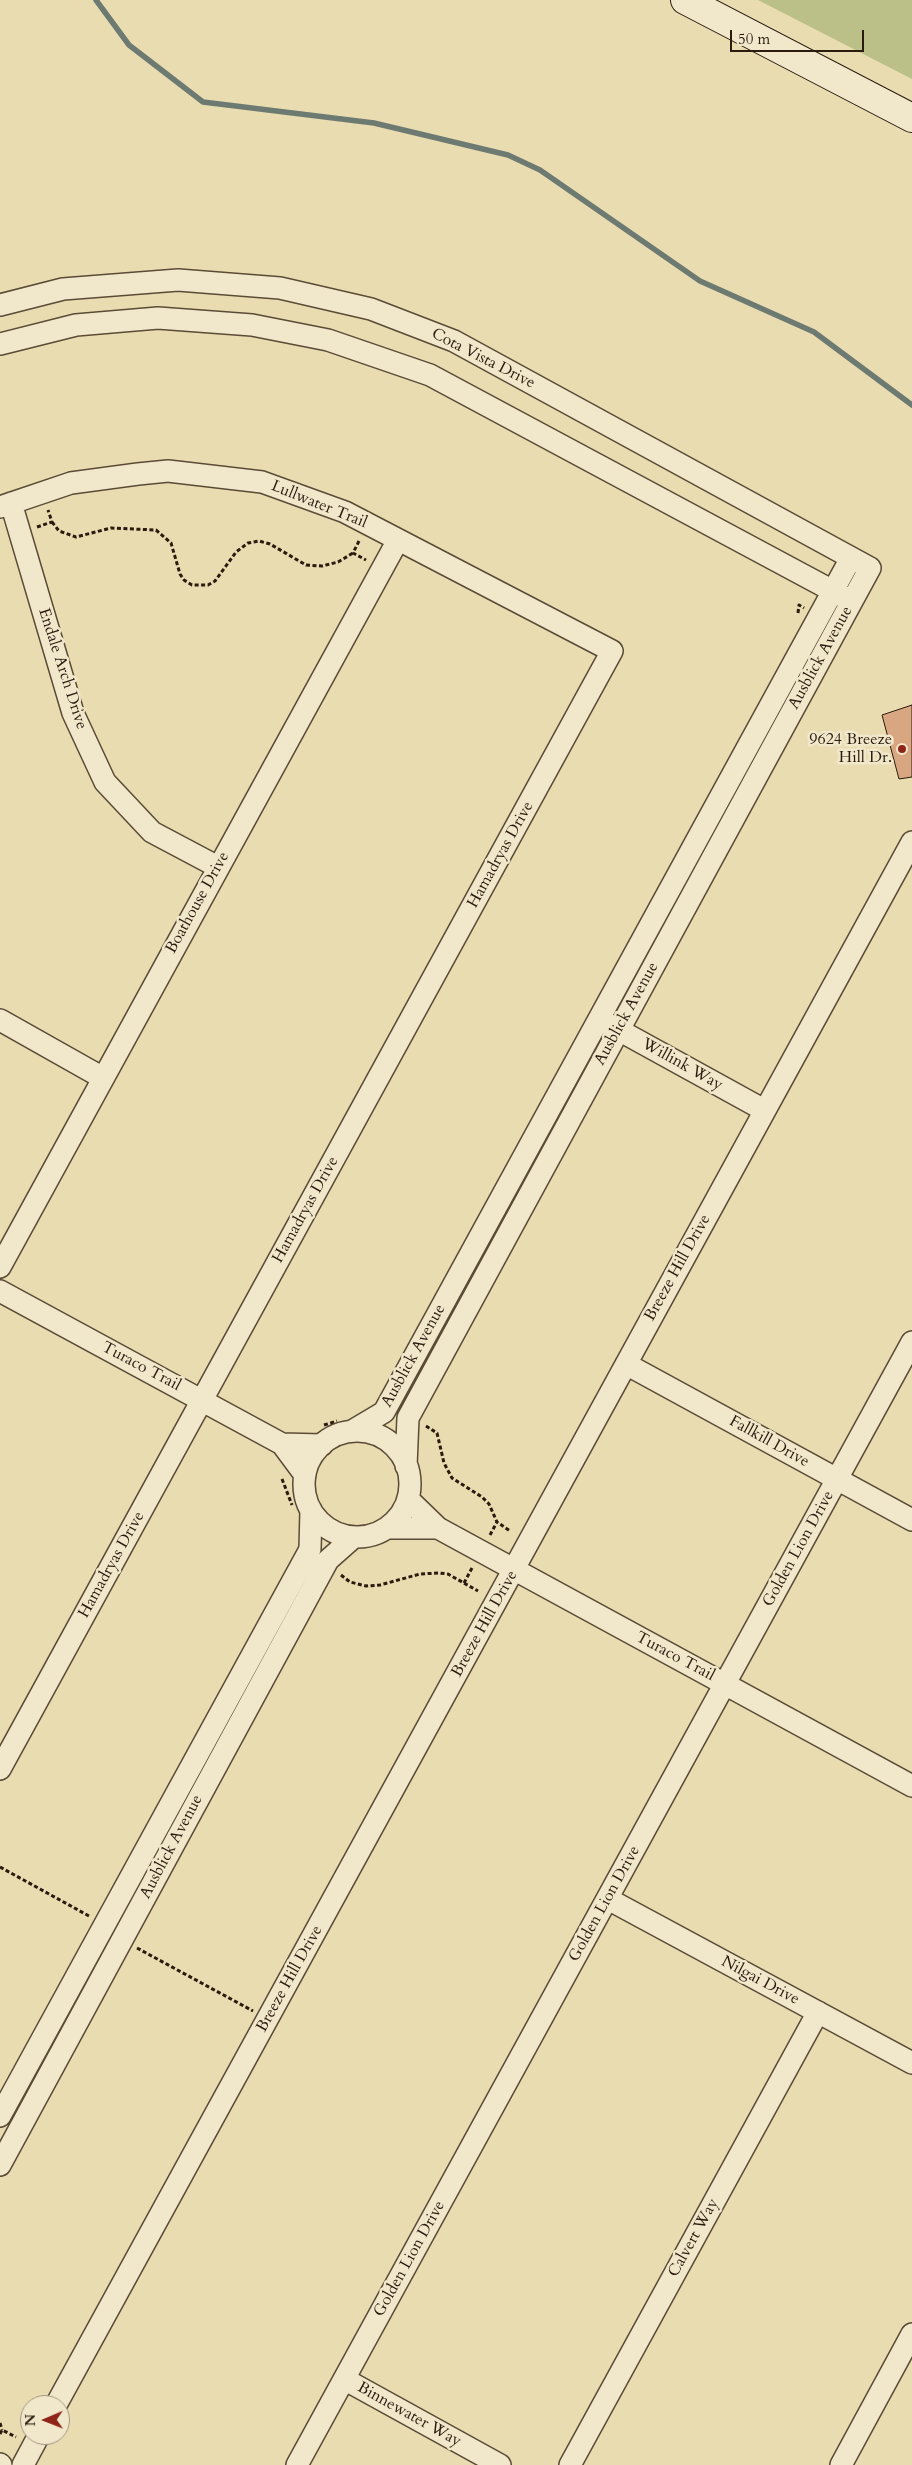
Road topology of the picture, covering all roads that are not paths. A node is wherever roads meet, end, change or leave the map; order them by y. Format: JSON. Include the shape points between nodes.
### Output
{"nodes":[{"id":1,"x":685,"y":0,"type":"edge"},
{"id":2,"x":912,"y":118,"type":"edge"},
{"id":3,"x":0,"y":306,"type":"edge"},
{"id":4,"x":0,"y":344,"type":"edge"},
{"id":5,"x":6,"y":505,"type":"edge"},
{"id":6,"x":398,"y":540,"type":"junction"},
{"id":7,"x":851,"y":558,"type":"junction"},
{"id":8,"x":870,"y":568,"type":"joint"},
{"id":9,"x":833,"y":591,"type":"junction"},
{"id":10,"x":852,"y":601,"type":"junction"},
{"id":11,"x":612,"y":651,"type":"joint"},
{"id":12,"x":912,"y":842,"type":"edge"},
{"id":13,"x":218,"y":867,"type":"junction"},
{"id":14,"x":599,"y":1019,"type":"junction"},
{"id":15,"x":0,"y":1020,"type":"edge"},
{"id":16,"x":618,"y":1030,"type":"junction"},
{"id":17,"x":103,"y":1078,"type":"junction"},
{"id":18,"x":764,"y":1110,"type":"junction"},
{"id":19,"x":0,"y":1267,"type":"edge"},
{"id":20,"x":0,"y":1291,"type":"edge"},
{"id":21,"x":912,"y":1342,"type":"edge"},
{"id":22,"x":626,"y":1364,"type":"junction"},
{"id":23,"x":202,"y":1400,"type":"junction"},
{"id":24,"x":352,"y":1431,"type":"junction"},
{"id":25,"x":282,"y":1444,"type":"junction"},
{"id":26,"x":322,"y":1445,"type":"junction"},
{"id":27,"x":406,"y":1466,"type":"junction"},
{"id":28,"x":305,"y":1475,"type":"junction"},
{"id":29,"x":837,"y":1480,"type":"junction"},
{"id":30,"x":408,"y":1499,"type":"junction"},
{"id":31,"x":310,"y":1510,"type":"junction"},
{"id":32,"x":912,"y":1520,"type":"edge"},
{"id":33,"x":388,"y":1528,"type":"junction"},
{"id":34,"x":438,"y":1528,"type":"junction"},
{"id":35,"x":354,"y":1538,"type":"junction"},
{"id":36,"x":514,"y":1570,"type":"junction"},
{"id":37,"x":725,"y":1684,"type":"junction"},
{"id":38,"x":0,"y":1768,"type":"edge"},
{"id":39,"x":912,"y":1786,"type":"edge"},
{"id":40,"x":608,"y":1898,"type":"junction"},
{"id":41,"x":818,"y":2012,"type":"junction"},
{"id":42,"x":912,"y":2063,"type":"edge"},
{"id":43,"x":0,"y":2116,"type":"edge"},
{"id":44,"x":0,"y":2165,"type":"edge"},
{"id":45,"x":912,"y":2334,"type":"edge"},
{"id":46,"x":344,"y":2379,"type":"junction"},
{"id":47,"x":61,"y":2395,"type":"edge"},
{"id":48,"x":34,"y":2445,"type":"edge"},
{"id":49,"x":23,"y":2465,"type":"edge"},
{"id":50,"x":297,"y":2465,"type":"edge"},
{"id":51,"x":500,"y":2465,"type":"edge"},
{"id":52,"x":570,"y":2465,"type":"edge"},
{"id":53,"x":841,"y":2465,"type":"edge"}],
"edges":[{"from":1,"to":2,"type":"main road"},
{"from":3,"to":7,"type":"street","name":"Cota Vista Drive","via":[[63,289],[178,280],[280,288],[371,309],[454,341]]},
{"from":4,"to":9,"type":"street","via":[[76,325],[158,318],[252,325],[328,340],[430,375]]},
{"from":5,"to":6,"type":"street","name":"Lullwater Trail","via":[[71,483],[168,471],[262,482],[346,512]]},
{"from":5,"to":13,"type":"street","name":"Endale Arch Drive","via":[[73,712],[105,782],[152,832]]},
{"from":6,"to":11,"type":"street","name":"Lullwater Trail"},
{"from":6,"to":13,"type":"street","name":"Boathouse Drive"},
{"from":7,"to":8,"type":"street","name":"Cota Vista Drive"},
{"from":7,"to":9,"type":"street","name":"Ausblick Avenue"},
{"from":8,"to":10,"type":"street","name":"Ausblick Avenue"},
{"from":9,"to":10,"type":"street"},
{"from":9,"to":14,"type":"street","name":"Ausblick Avenue"},
{"from":10,"to":16,"type":"street","name":"Ausblick Avenue"},
{"from":11,"to":23,"type":"street","name":"Hamadryas Drive"},
{"from":12,"to":18,"type":"street","name":"Breeze Hill Drive"},
{"from":13,"to":17,"type":"street","name":"Boathouse Drive"},
{"from":14,"to":16,"type":"street","name":"Willink Way"},
{"from":14,"to":24,"type":"street","name":"Ausblick Avenue","via":[[384,1412]]},
{"from":15,"to":17,"type":"street"},
{"from":16,"to":18,"type":"street","name":"Willink Way"},
{"from":16,"to":27,"type":"street","name":"Ausblick Avenue","via":[[408,1418]]},
{"from":17,"to":19,"type":"street","name":"Boathouse Drive"},
{"from":18,"to":22,"type":"street","name":"Breeze Hill Drive"},
{"from":20,"to":23,"type":"street","name":"Turaco Trail"},
{"from":21,"to":29,"type":"street","name":"Golden Lion Drive"},
{"from":22,"to":29,"type":"street","name":"Fallkill Drive"},
{"from":22,"to":36,"type":"street","name":"Breeze Hill Drive"},
{"from":23,"to":25,"type":"street","name":"Turaco Trail"},
{"from":23,"to":38,"type":"street","name":"Hamadryas Drive"},
{"from":24,"to":26,"type":"street"},
{"from":24,"to":27,"type":"street","via":[[370,1432],[385,1439],[398,1451]]},
{"from":25,"to":26,"type":"street","name":"Turaco Trail"},
{"from":25,"to":28,"type":"street","name":"Turaco Trail"},
{"from":26,"to":28,"type":"street","via":[[311,1458]]},
{"from":27,"to":30,"type":"street","via":[[410,1482]]},
{"from":28,"to":31,"type":"street","via":[[305,1493]]},
{"from":29,"to":32,"type":"street","name":"Fallkill Drive"},
{"from":29,"to":37,"type":"street","name":"Golden Lion Drive"},
{"from":30,"to":33,"type":"street"},
{"from":30,"to":34,"type":"street","name":"Turaco Trail"},
{"from":31,"to":35,"type":"street","via":[[322,1524]]},
{"from":31,"to":43,"type":"street","name":"Ausblick Avenue","via":[[308,1553]]},
{"from":33,"to":34,"type":"street","name":"Turaco Trail"},
{"from":33,"to":35,"type":"street"},
{"from":34,"to":36,"type":"street","name":"Turaco Trail"},
{"from":35,"to":44,"type":"street","name":"Ausblick Avenue","via":[[328,1560]]},
{"from":36,"to":37,"type":"street","name":"Turaco Trail"},
{"from":36,"to":47,"type":"street","name":"Breeze Hill Drive"},
{"from":37,"to":39,"type":"street","name":"Turaco Trail"},
{"from":37,"to":40,"type":"street","name":"Golden Lion Drive"},
{"from":40,"to":41,"type":"street","name":"Nilgai Drive"},
{"from":40,"to":46,"type":"street","name":"Golden Lion Drive"},
{"from":41,"to":42,"type":"street","name":"Nilgai Drive"},
{"from":41,"to":52,"type":"street","name":"Calvert Way"},
{"from":45,"to":53,"type":"street"},
{"from":46,"to":50,"type":"street","name":"Golden Lion Drive"},
{"from":46,"to":51,"type":"street","name":"Binnewater Way"},
{"from":48,"to":49,"type":"street"}]}
